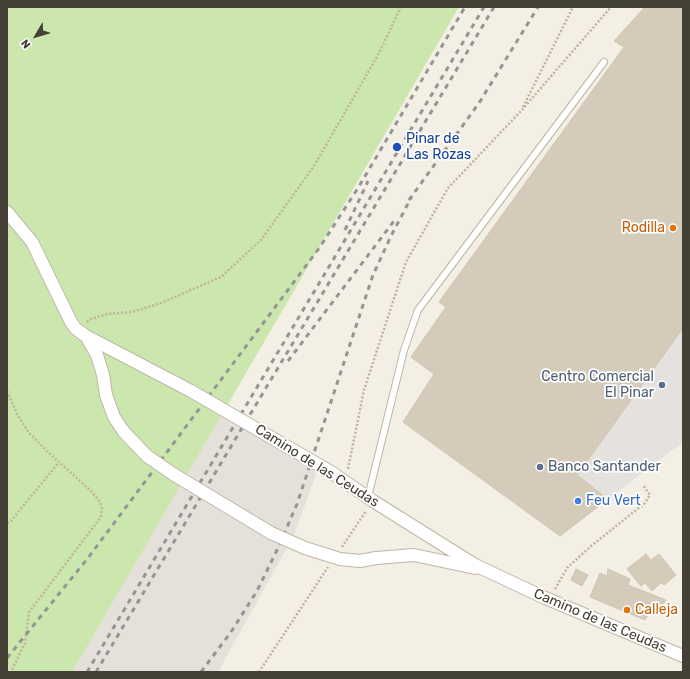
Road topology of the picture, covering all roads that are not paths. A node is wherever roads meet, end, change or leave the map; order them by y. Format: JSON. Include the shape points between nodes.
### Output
{"nodes":[{"id":1,"x":604,"y":62,"type":"dead end"},
{"id":2,"x":7,"y":212,"type":"edge"},
{"id":3,"x":81,"y":333,"type":"junction"},
{"id":4,"x":370,"y":499,"type":"junction"},
{"id":5,"x":486,"y":570,"type":"junction"},
{"id":6,"x":683,"y":656,"type":"edge"}],
"edges":[{"from":1,"to":4,"type":"lane","via":[[418,310],[404,350]]},
{"from":2,"to":3,"type":"street","via":[[32,242],[71,322]]},
{"from":3,"to":4,"type":"street","name":"Camino de las Ceudas","bridge":true,"via":[[190,391],[331,472]]},
{"from":3,"to":5,"type":"street","bridge":true,"via":[[97,355],[106,395],[124,432],[147,456],[173,474],[271,533],[340,559],[360,560],[414,555]]},
{"from":4,"to":5,"type":"street","name":"Camino de las Ceudas"},
{"from":5,"to":6,"type":"street","name":"Camino de las Ceudas"}]}
